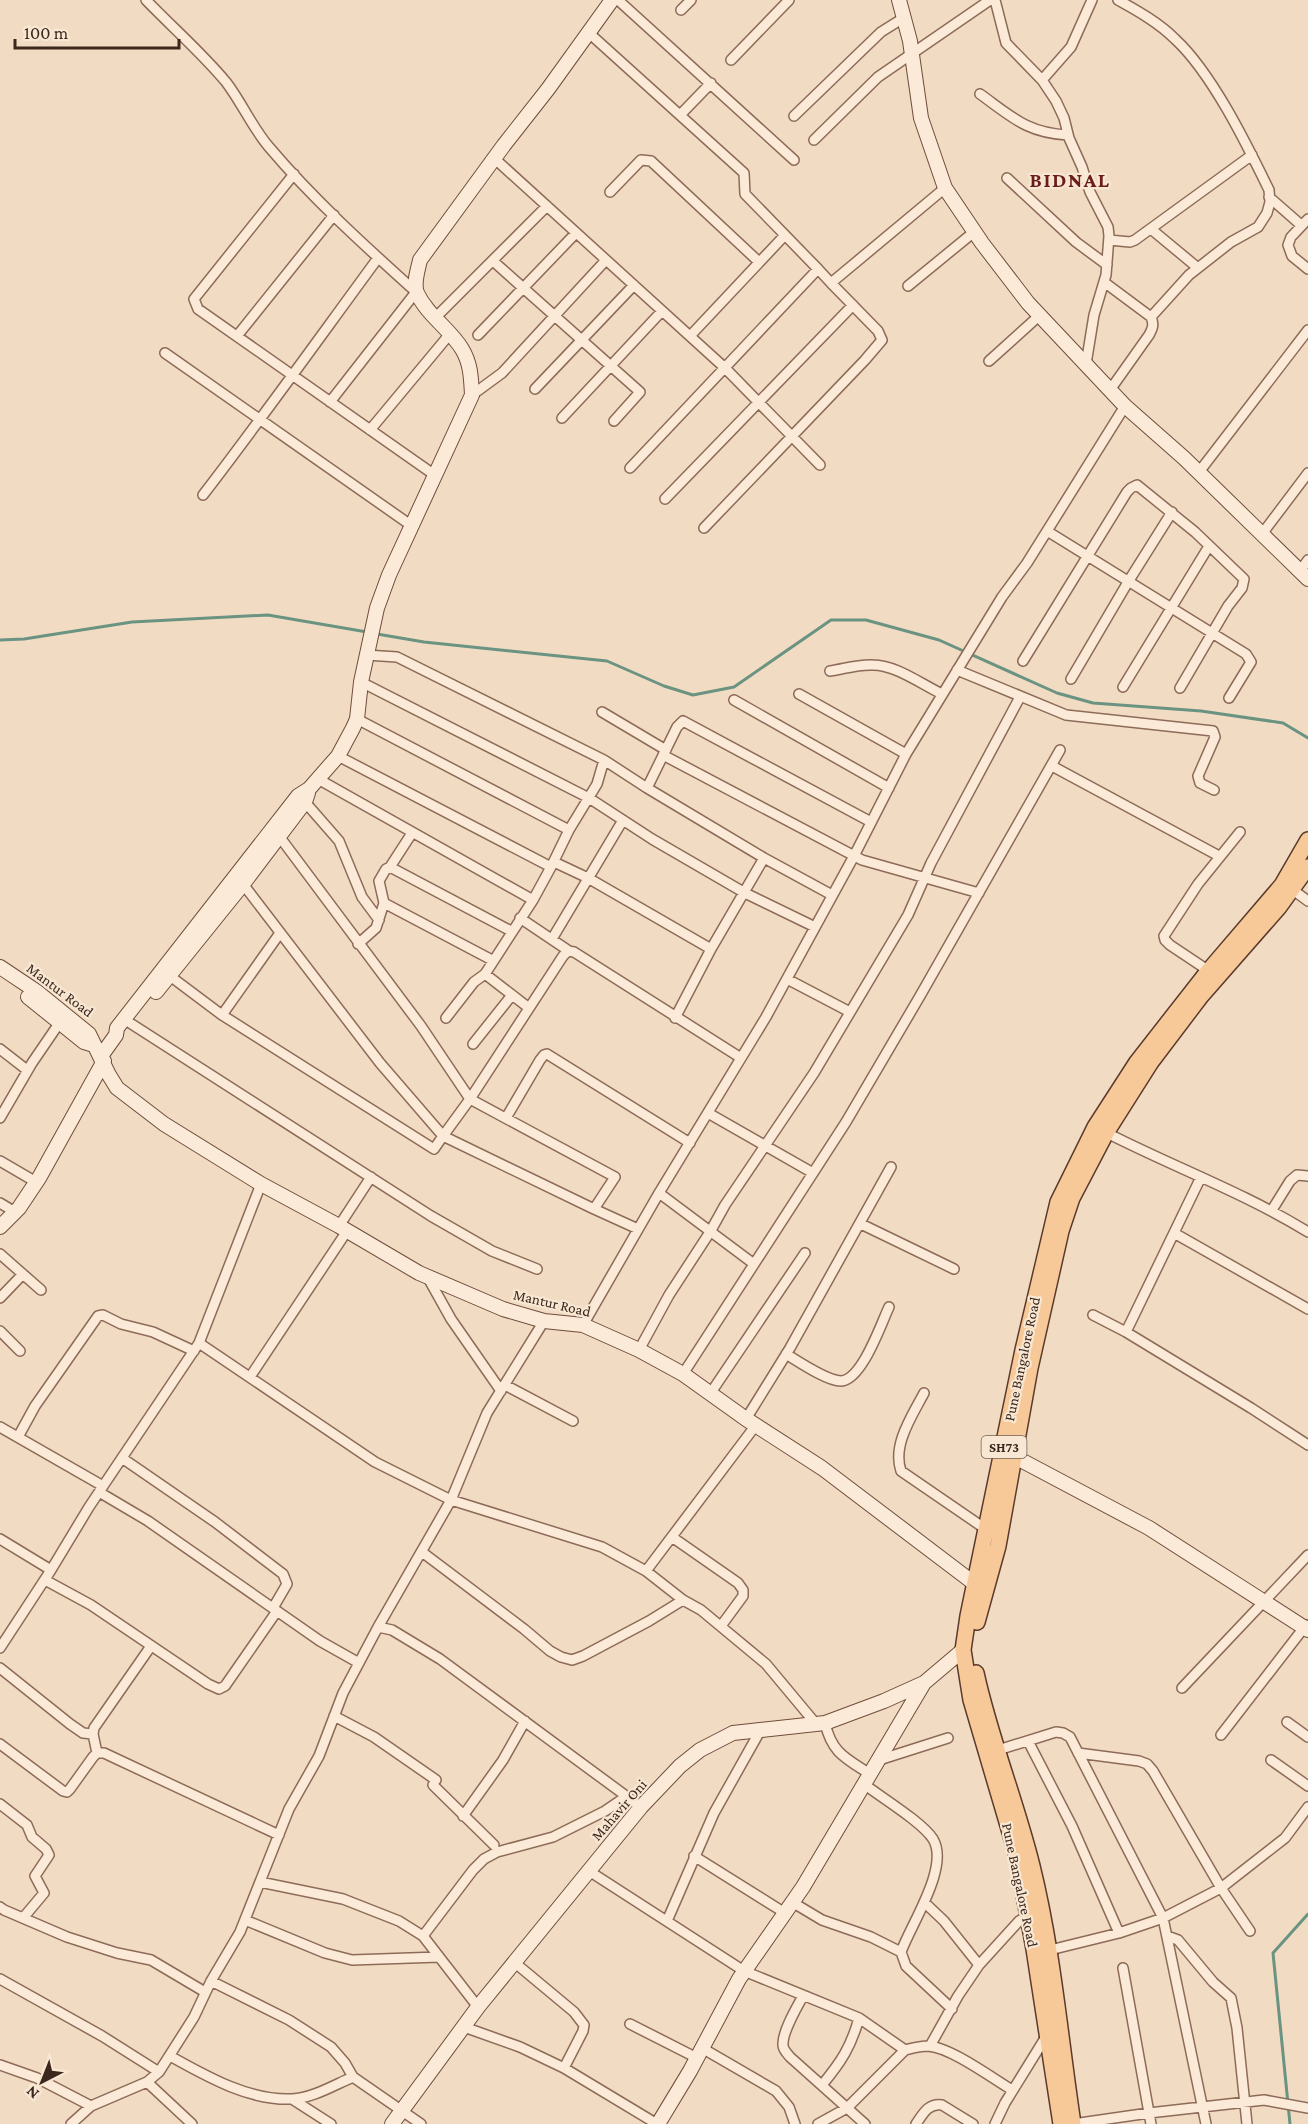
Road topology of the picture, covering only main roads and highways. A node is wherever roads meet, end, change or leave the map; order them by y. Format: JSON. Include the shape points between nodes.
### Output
{"nodes":[{"id":1,"x":1308,"y":840,"type":"edge"},
{"id":2,"x":1308,"y":867,"type":"edge"},
{"id":3,"x":1231,"y":955,"type":"junction"},
{"id":4,"x":1166,"y":1033,"type":"junction"},
{"id":5,"x":1008,"y":1456,"type":"junction"},
{"id":6,"x":985,"y":1725,"type":"junction"},
{"id":7,"x":1061,"y":2124,"type":"edge"},
{"id":8,"x":1073,"y":2124,"type":"edge"}],
"edges":[{"from":1,"to":3,"type":"main road","name":"Pune Bangalore Road","number":"SH73","via":[[1282,885]]},
{"from":2,"to":3,"type":"main road","name":"Pune Bangalore Road","number":"SH73","via":[[1293,890]]},
{"from":3,"to":4,"type":"main road","name":"Pune Bangalore Road","number":"SH73","via":[[1201,996]]},
{"from":3,"to":4,"type":"main road","name":"Pune Bangalore Road","number":"SH73","via":[[1209,971]]},
{"from":4,"to":5,"type":"main road","name":"Pune Bangalore Road","number":"SH73","via":[[1137,1062],[1058,1202]]},
{"from":5,"to":6,"type":"main road","name":"Pune Bangalore Road","number":"SH73","via":[[998,1546],[973,1642]]},
{"from":5,"to":6,"type":"main road","name":"Pune Bangalore Road","number":"SH73","via":[[987,1530],[963,1650],[971,1700]]},
{"from":6,"to":7,"type":"main road","name":"Pune Bangalore Road","number":"SH73","via":[[1017,1856]]},
{"from":6,"to":8,"type":"main road","name":"Pune Bangalore Road","number":"SH73","via":[[998,1749],[1032,1866],[1050,1950]]}]}
